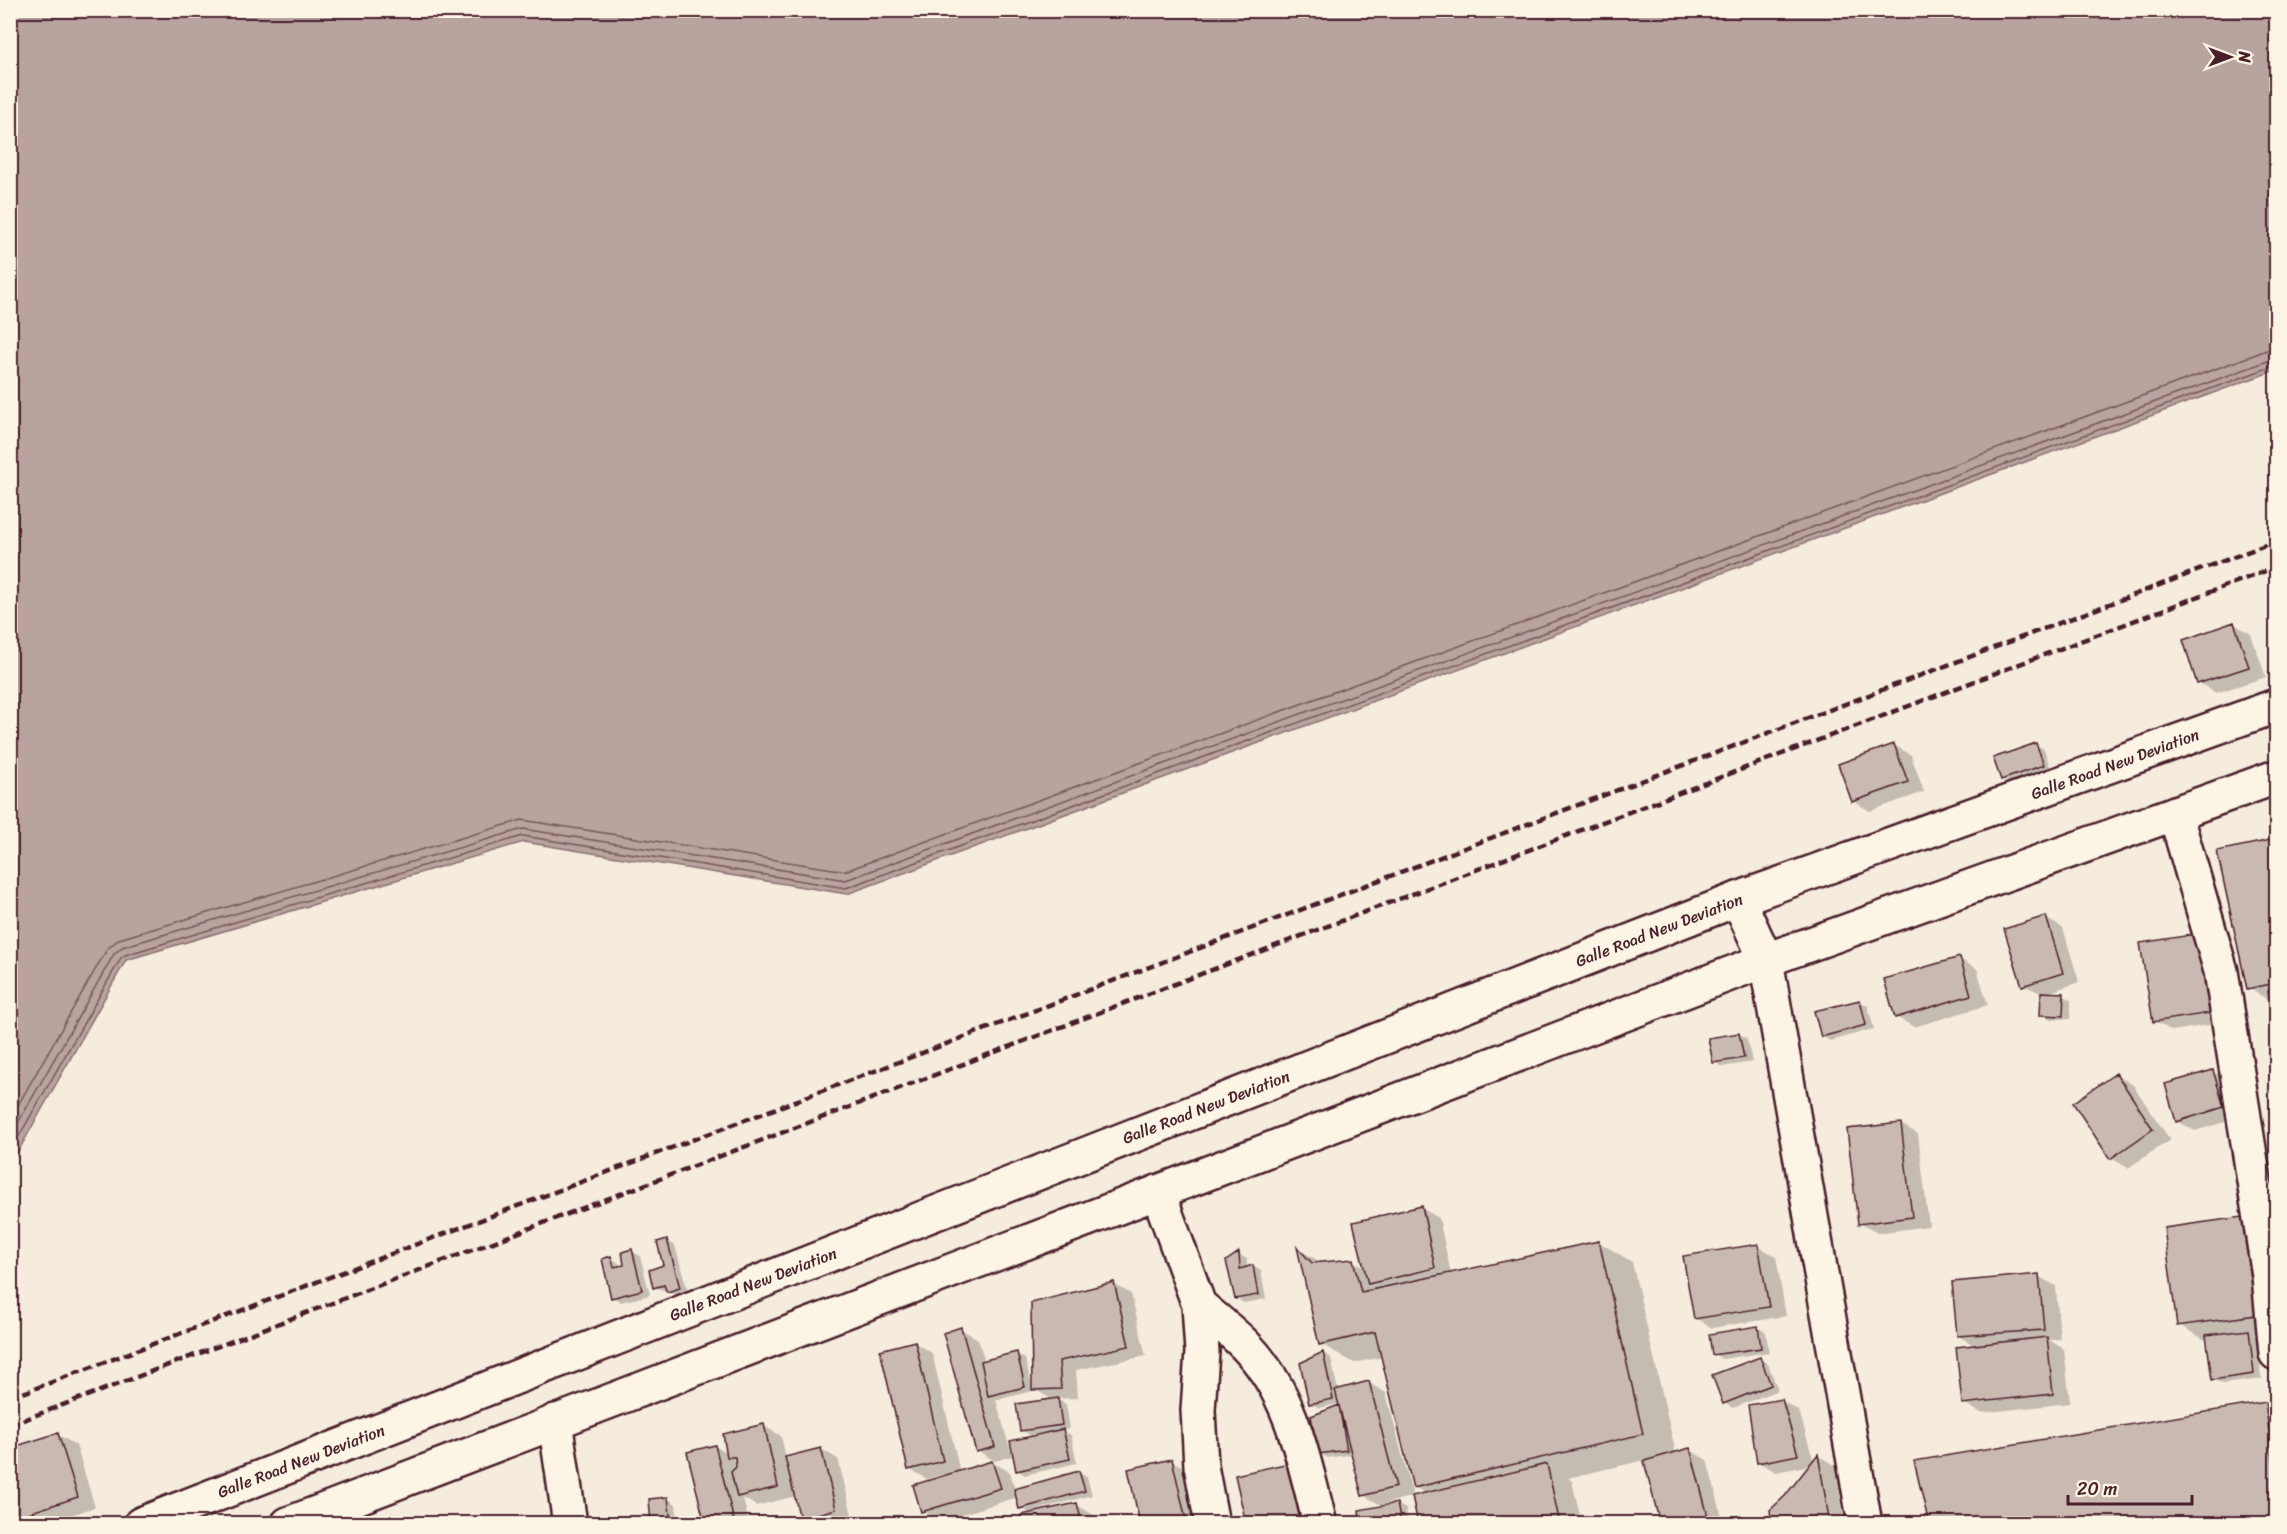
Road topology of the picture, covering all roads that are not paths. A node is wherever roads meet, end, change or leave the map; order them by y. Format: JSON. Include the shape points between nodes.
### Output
{"nodes":[{"id":1,"x":2277,"y":706,"type":"edge"},
{"id":2,"x":2277,"y":777,"type":"edge"},
{"id":3,"x":2175,"y":813,"type":"junction"},
{"id":4,"x":1738,"y":899,"type":"junction"},
{"id":5,"x":1766,"y":960,"type":"junction"},
{"id":6,"x":1158,"y":1192,"type":"junction"},
{"id":7,"x":1199,"y":1305,"type":"junction"},
{"id":8,"x":2277,"y":1353,"type":"edge"},
{"id":9,"x":555,"y":1421,"type":"junction"},
{"id":10,"x":141,"y":1524,"type":"edge"},
{"id":11,"x":288,"y":1524,"type":"edge"},
{"id":12,"x":570,"y":1524,"type":"edge"},
{"id":13,"x":1212,"y":1524,"type":"edge"},
{"id":14,"x":1320,"y":1524,"type":"edge"},
{"id":15,"x":1865,"y":1524,"type":"edge"}],
"edges":[{"from":1,"to":4,"type":"main road","name":"Galle Road New Deviation"},
{"from":2,"to":3,"type":"main road"},
{"from":3,"to":5,"type":"main road"},
{"from":3,"to":8,"type":"main road","via":[[2221,971],[2269,1276]]},
{"from":4,"to":5,"type":"main road"},
{"from":4,"to":10,"type":"main road","name":"Galle Road New Deviation"},
{"from":5,"to":6,"type":"main road"},
{"from":5,"to":15,"type":"main road"},
{"from":6,"to":7,"type":"main road"},
{"from":6,"to":9,"type":"main road"},
{"from":7,"to":13,"type":"main road","via":[[1200,1444]]},
{"from":7,"to":14,"type":"main road","via":[[1245,1345],[1276,1386],[1297,1435]]},
{"from":9,"to":11,"type":"main road"},
{"from":9,"to":12,"type":"main road"}]}
